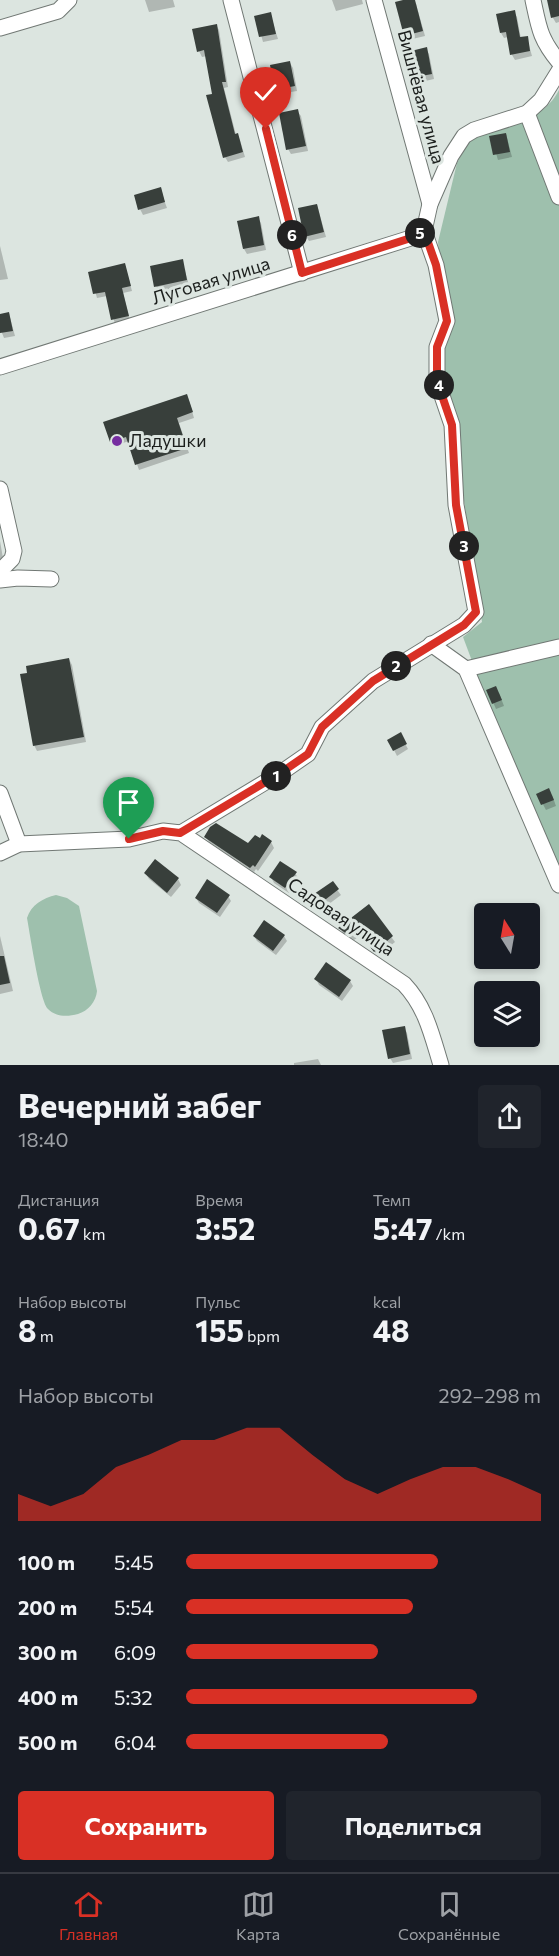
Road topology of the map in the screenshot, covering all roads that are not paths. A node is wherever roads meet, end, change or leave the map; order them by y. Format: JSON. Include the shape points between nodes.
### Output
{"nodes":[{"id":1,"x":69,"y":0,"type":"edge"},
{"id":2,"x":231,"y":0,"type":"edge"},
{"id":3,"x":374,"y":0,"type":"edge"},
{"id":4,"x":533,"y":0,"type":"edge"},
{"id":5,"x":0,"y":28,"type":"edge"},
{"id":6,"x":559,"y":62,"type":"edge"},
{"id":7,"x":559,"y":71,"type":"edge"},
{"id":8,"x":527,"y":113,"type":"junction"},
{"id":9,"x":559,"y":197,"type":"edge"},
{"id":10,"x":430,"y":204,"type":"junction"},
{"id":11,"x":424,"y":231,"type":"junction"},
{"id":12,"x":302,"y":273,"type":"junction"},
{"id":13,"x":0,"y":367,"type":"edge"},
{"id":14,"x":0,"y":489,"type":"edge"},
{"id":15,"x":0,"y":571,"type":"edge"},
{"id":16,"x":51,"y":579,"type":"dead end"},
{"id":17,"x":0,"y":580,"type":"edge"},
{"id":18,"x":431,"y":644,"type":"junction"},
{"id":19,"x":559,"y":647,"type":"edge"},
{"id":20,"x":466,"y":669,"type":"junction"},
{"id":21,"x":0,"y":793,"type":"edge"},
{"id":22,"x":180,"y":833,"type":"junction"},
{"id":23,"x":19,"y":844,"type":"junction"},
{"id":24,"x":0,"y":853,"type":"edge"},
{"id":25,"x":559,"y":885,"type":"edge"},
{"id":26,"x":441,"y":1065,"type":"edge"}],
"edges":[{"from":1,"to":5,"type":"street","via":[[58,11]]},
{"from":2,"to":12,"type":"street"},
{"from":3,"to":10,"type":"street","name":"Вишнёвая улица"},
{"from":4,"to":6,"type":"street","via":[[541,35]]},
{"from":7,"to":8,"type":"street","via":[[541,100]]},
{"from":8,"to":9,"type":"street"},
{"from":8,"to":10,"type":"street","via":[[464,136]]},
{"from":10,"to":11,"type":"street"},
{"from":11,"to":12,"type":"street","name":"Луговая улица"},
{"from":11,"to":18,"type":"street","via":[[436,265],[447,321],[437,347],[437,381],[452,425],[456,505],[476,612],[464,625]]},
{"from":12,"to":13,"type":"street","name":"Луговая улица"},
{"from":14,"to":15,"type":"street","via":[[14,551]]},
{"from":16,"to":17,"type":"street"},
{"from":18,"to":20,"type":"street"},
{"from":18,"to":22,"type":"street","via":[[373,681],[322,727],[308,754]]},
{"from":19,"to":20,"type":"street"},
{"from":20,"to":25,"type":"street"},
{"from":21,"to":23,"type":"street"},
{"from":22,"to":23,"type":"street","via":[[163,831],[129,839]]},
{"from":22,"to":26,"type":"street","name":"Садовая улица","via":[[404,984],[420,1004]]},
{"from":23,"to":24,"type":"street"}]}
